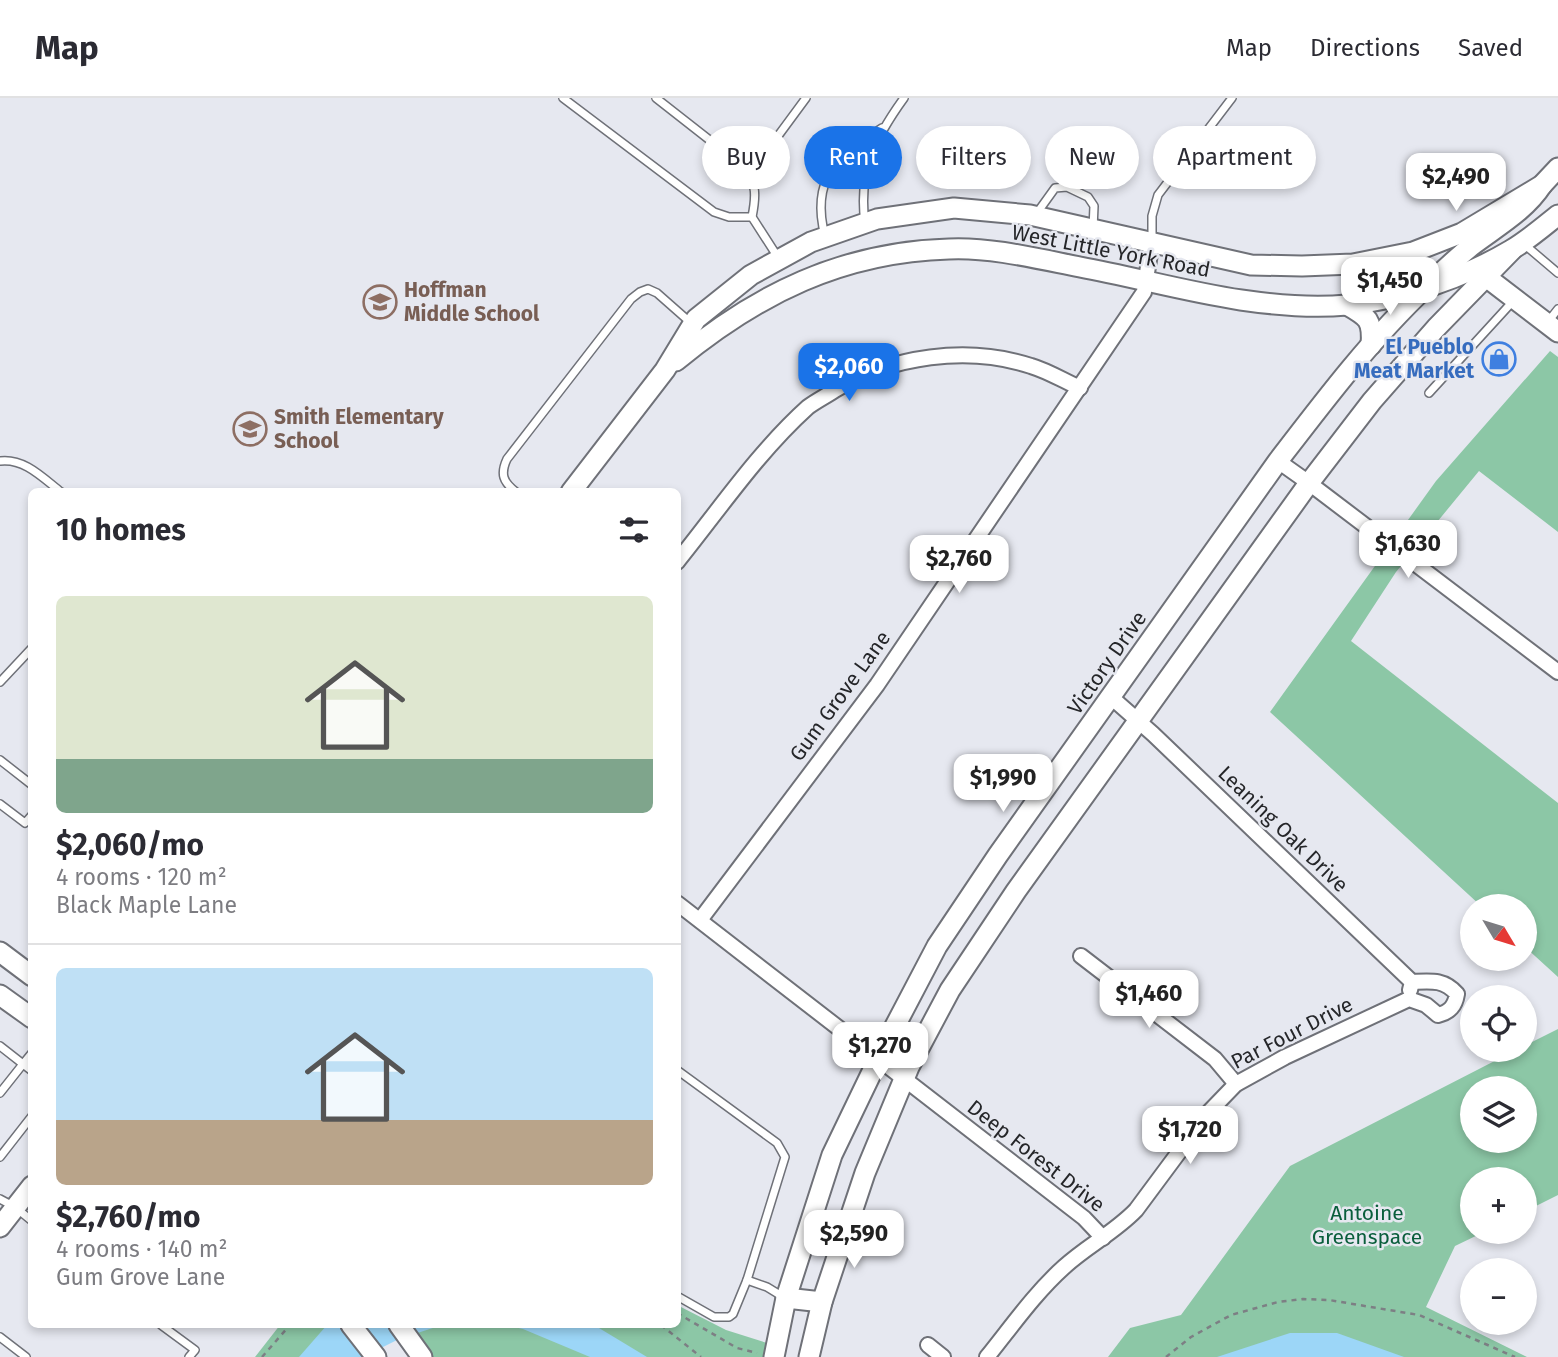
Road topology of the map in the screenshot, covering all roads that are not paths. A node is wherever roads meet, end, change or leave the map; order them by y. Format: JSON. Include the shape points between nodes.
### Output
{"nodes":[{"id":1,"x":563,"y":98,"type":"edge"},
{"id":2,"x":656,"y":98,"type":"edge"},
{"id":3,"x":806,"y":98,"type":"edge"},
{"id":4,"x":904,"y":98,"type":"edge"},
{"id":5,"x":1232,"y":98,"type":"edge"},
{"id":6,"x":785,"y":126,"type":"edge"},
{"id":7,"x":883,"y":126,"type":"edge"},
{"id":8,"x":702,"y":134,"type":"edge"},
{"id":9,"x":1558,"y":168,"type":"edge"},
{"id":10,"x":1542,"y":185,"type":"junction"},
{"id":11,"x":755,"y":189,"type":"edge"},
{"id":12,"x":823,"y":189,"type":"edge"},
{"id":13,"x":864,"y":189,"type":"edge"},
{"id":14,"x":1558,"y":215,"type":"edge"},
{"id":15,"x":752,"y":217,"type":"junction"},
{"id":16,"x":1035,"y":217,"type":"junction"},
{"id":17,"x":865,"y":223,"type":"junction"},
{"id":18,"x":1093,"y":229,"type":"junction"},
{"id":19,"x":825,"y":237,"type":"junction"},
{"id":20,"x":1152,"y":241,"type":"junction"},
{"id":21,"x":1439,"y":244,"type":"junction"},
{"id":22,"x":1517,"y":246,"type":"junction"},
{"id":23,"x":779,"y":259,"type":"junction"},
{"id":24,"x":1474,"y":267,"type":"junction"},
{"id":25,"x":1558,"y":273,"type":"edge"},
{"id":26,"x":1146,"y":279,"type":"junction"},
{"id":27,"x":793,"y":285,"type":"junction"},
{"id":28,"x":1424,"y":289,"type":"junction"},
{"id":29,"x":1515,"y":299,"type":"junction"},
{"id":30,"x":1347,"y":305,"type":"junction"},
{"id":31,"x":1554,"y":322,"type":"edge"},
{"id":32,"x":699,"y":330,"type":"junction"},
{"id":33,"x":1371,"y":345,"type":"junction"},
{"id":34,"x":1080,"y":388,"type":"junction"},
{"id":35,"x":1429,"y":393,"type":"dead end"},
{"id":36,"x":0,"y":461,"type":"edge"},
{"id":37,"x":1278,"y":461,"type":"junction"},
{"id":38,"x":1309,"y":482,"type":"junction"},
{"id":39,"x":56,"y":488,"type":"edge"},
{"id":40,"x":512,"y":488,"type":"edge"},
{"id":41,"x":574,"y":488,"type":"edge"},
{"id":42,"x":681,"y":557,"type":"edge"},
{"id":43,"x":28,"y":652,"type":"edge"},
{"id":44,"x":1558,"y":672,"type":"edge"},
{"id":45,"x":0,"y":682,"type":"edge"},
{"id":46,"x":1111,"y":696,"type":"junction"},
{"id":47,"x":1139,"y":720,"type":"junction"},
{"id":48,"x":0,"y":760,"type":"edge"},
{"id":49,"x":28,"y":782,"type":"edge"},
{"id":50,"x":0,"y":804,"type":"edge"},
{"id":51,"x":28,"y":820,"type":"edge"},
{"id":52,"x":681,"y":906,"type":"edge"},
{"id":53,"x":700,"y":920,"type":"junction"},
{"id":54,"x":2,"y":956,"type":"edge"},
{"id":55,"x":1081,"y":956,"type":"dead end"},
{"id":56,"x":28,"y":973,"type":"edge"},
{"id":57,"x":1412,"y":982,"type":"junction"},
{"id":58,"x":0,"y":995,"type":"edge"},
{"id":59,"x":1409,"y":999,"type":"junction"},
{"id":60,"x":28,"y":1015,"type":"edge"},
{"id":61,"x":0,"y":1046,"type":"edge"},
{"id":62,"x":28,"y":1058,"type":"edge"},
{"id":63,"x":880,"y":1060,"type":"junction"},
{"id":64,"x":23,"y":1064,"type":"junction"},
{"id":65,"x":28,"y":1067,"type":"edge"},
{"id":66,"x":681,"y":1073,"type":"edge"},
{"id":67,"x":905,"y":1080,"type":"junction"},
{"id":68,"x":1236,"y":1084,"type":"junction"},
{"id":69,"x":0,"y":1093,"type":"edge"},
{"id":70,"x":28,"y":1121,"type":"edge"},
{"id":71,"x":0,"y":1157,"type":"edge"},
{"id":72,"x":28,"y":1189,"type":"edge"},
{"id":73,"x":8,"y":1203,"type":"edge"},
{"id":74,"x":28,"y":1218,"type":"edge"},
{"id":75,"x":0,"y":1227,"type":"edge"},
{"id":76,"x":1103,"y":1238,"type":"junction"},
{"id":77,"x":747,"y":1280,"type":"junction"},
{"id":78,"x":681,"y":1298,"type":"edge"},
{"id":79,"x":786,"y":1298,"type":"junction"},
{"id":80,"x":822,"y":1302,"type":"junction"},
{"id":81,"x":165,"y":1328,"type":"edge"},
{"id":82,"x":353,"y":1328,"type":"edge"},
{"id":83,"x":401,"y":1328,"type":"edge"},
{"id":84,"x":3,"y":1339,"type":"edge"},
{"id":85,"x":928,"y":1345,"type":"dead end"},
{"id":86,"x":0,"y":1349,"type":"edge"},
{"id":87,"x":26,"y":1357,"type":"edge"},
{"id":88,"x":189,"y":1357,"type":"edge"},
{"id":89,"x":376,"y":1357,"type":"edge"},
{"id":90,"x":422,"y":1357,"type":"edge"},
{"id":91,"x":774,"y":1357,"type":"edge"},
{"id":92,"x":810,"y":1357,"type":"edge"},
{"id":93,"x":943,"y":1357,"type":"edge"},
{"id":94,"x":987,"y":1357,"type":"edge"}],
"edges":[{"from":1,"to":15,"type":"lane","via":[[714,212]]},
{"from":2,"to":8,"type":"lane"},
{"from":3,"to":6,"type":"lane"},
{"from":4,"to":7,"type":"lane"},
{"from":5,"to":20,"type":"lane","via":[[1158,195]]},
{"from":9,"to":10,"type":"main road","name":"West Little York Road"},
{"from":10,"to":21,"type":"main road","name":"West Little York Road"},
{"from":10,"to":24,"type":"main road","name":"Victory Drive"},
{"from":11,"to":15,"type":"lane"},
{"from":12,"to":19,"type":"lane","via":[[820,219]]},
{"from":13,"to":17,"type":"lane"},
{"from":14,"to":22,"type":"main road"},
{"from":15,"to":23,"type":"lane"},
{"from":16,"to":17,"type":"main road","name":"West Little York Road","via":[[954,208]]},
{"from":16,"to":18,"type":"main road","name":"West Little York Road"},
{"from":16,"to":18,"type":"lane","via":[[1055,188],[1067,187],[1088,197],[1094,206]]},
{"from":17,"to":19,"type":"main road","name":"West Little York Road"},
{"from":18,"to":20,"type":"main road","name":"West Little York Road"},
{"from":19,"to":23,"type":"main road","name":"West Little York Road"},
{"from":20,"to":21,"type":"main road","name":"West Little York Road","via":[[1251,265],[1302,266],[1353,264]]},
{"from":20,"to":26,"type":"street","name":"Gum Grove Lane"},
{"from":21,"to":24,"type":"main road"},
{"from":22,"to":24,"type":"main road","name":"Victory Drive"},
{"from":22,"to":25,"type":"lane"},
{"from":23,"to":27,"type":"main road"},
{"from":23,"to":32,"type":"main road","name":"West Little York Road","via":[[751,275]]},
{"from":24,"to":28,"type":"main road","name":"Victory Drive"},
{"from":24,"to":29,"type":"main road"},
{"from":24,"to":38,"type":"main road","name":"Victory Drive"},
{"from":26,"to":27,"type":"main road","name":"West Little York Road","via":[[951,248],[884,256]]},
{"from":26,"to":30,"type":"main road","name":"West Little York Road","via":[[1241,300]]},
{"from":26,"to":34,"type":"street","name":"Gum Grove Lane","via":[[1144,292]]},
{"from":27,"to":32,"type":"main road","name":"West Little York Road"},
{"from":28,"to":30,"type":"main road","name":"West Little York Road"},
{"from":28,"to":33,"type":"main road","name":"Victory Drive"},
{"from":29,"to":31,"type":"main road"},
{"from":29,"to":35,"type":"lane"},
{"from":30,"to":33,"type":"main road","via":[[1365,315],[1371,325]]},
{"from":32,"to":40,"type":"lane","via":[[657,293],[639,292],[507,459],[502,470]]},
{"from":32,"to":41,"type":"main road","name":"West Little York Road"},
{"from":33,"to":37,"type":"main road","name":"Victory Drive"},
{"from":34,"to":42,"type":"street","via":[[1032,366],[1004,360],[935,357],[885,366],[810,405],[767,449]]},
{"from":34,"to":53,"type":"street","name":"Gum Grove Lane","via":[[877,685]]},
{"from":36,"to":39,"type":"lane","via":[[15,460]]},
{"from":37,"to":38,"type":"street"},
{"from":37,"to":46,"type":"main road","name":"Victory Drive"},
{"from":38,"to":44,"type":"street"},
{"from":38,"to":47,"type":"main road","name":"Victory Drive"},
{"from":43,"to":45,"type":"lane"},
{"from":46,"to":47,"type":"street","name":"Leaning Oak Drive"},
{"from":46,"to":63,"type":"main road","name":"Victory Drive","via":[[937,946]]},
{"from":47,"to":57,"type":"street","name":"Leaning Oak Drive"},
{"from":47,"to":67,"type":"main road","name":"Victory Drive","via":[[950,990]]},
{"from":48,"to":49,"type":"lane"},
{"from":50,"to":51,"type":"lane","via":[[25,823]]},
{"from":52,"to":53,"type":"street","name":"Deep Forest Drive"},
{"from":53,"to":63,"type":"street","name":"Deep Forest Drive"},
{"from":54,"to":56,"type":"main road"},
{"from":55,"to":68,"type":"street","via":[[1215,1059]]},
{"from":57,"to":59,"type":"street"},
{"from":57,"to":59,"type":"street","via":[[1438,981],[1457,994],[1455,1004],[1438,1015]]},
{"from":58,"to":60,"type":"main road"},
{"from":59,"to":68,"type":"street","name":"Par Four Drive"},
{"from":61,"to":64,"type":"lane"},
{"from":62,"to":64,"type":"lane"},
{"from":63,"to":67,"type":"street","name":"Deep Forest Drive"},
{"from":63,"to":79,"type":"main road","name":"Victory Drive","via":[[832,1155]]},
{"from":64,"to":65,"type":"lane"},
{"from":64,"to":69,"type":"lane"},
{"from":66,"to":77,"type":"lane","via":[[777,1143],[785,1157]]},
{"from":67,"to":76,"type":"street","name":"Deep Forest Drive","via":[[1084,1217]]},
{"from":67,"to":80,"type":"main road","name":"Victory Drive","via":[[865,1173]]},
{"from":68,"to":76,"type":"street","name":"Par Four Drive","via":[[1208,1112],[1136,1210]]},
{"from":70,"to":71,"type":"lane"},
{"from":72,"to":73,"type":"main road"},
{"from":73,"to":74,"type":"lane"},
{"from":73,"to":75,"type":"main road"},
{"from":76,"to":94,"type":"street","name":"Par Four Drive","via":[[1041,1290]]},
{"from":77,"to":78,"type":"lane","via":[[729,1317],[714,1317]]},
{"from":77,"to":79,"type":"lane"},
{"from":79,"to":80,"type":"main road"},
{"from":79,"to":91,"type":"main road","name":"Victory Drive"},
{"from":80,"to":92,"type":"main road","name":"Victory Drive"},
{"from":81,"to":88,"type":"lane","via":[[195,1350]]},
{"from":82,"to":89,"type":"main road"},
{"from":83,"to":90,"type":"main road"},
{"from":84,"to":86,"type":"lane"},
{"from":84,"to":87,"type":"lane"},
{"from":85,"to":93,"type":"street"}]}
